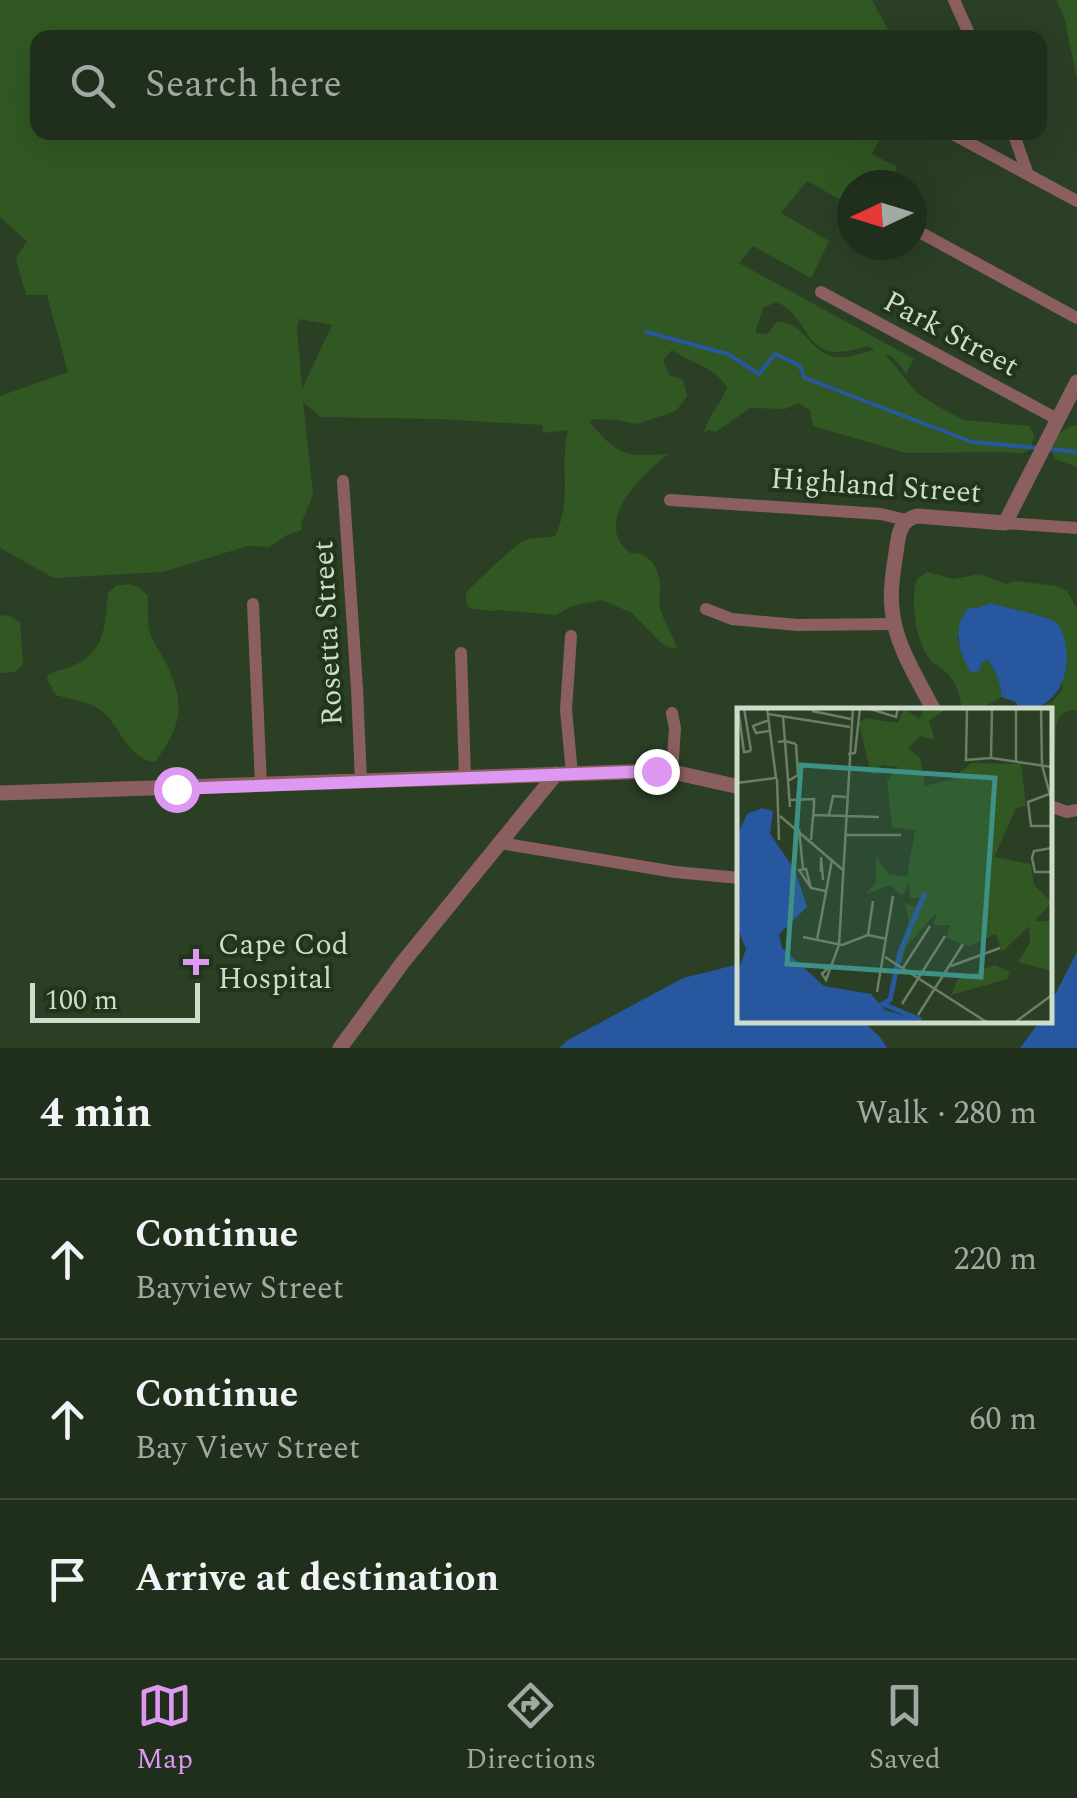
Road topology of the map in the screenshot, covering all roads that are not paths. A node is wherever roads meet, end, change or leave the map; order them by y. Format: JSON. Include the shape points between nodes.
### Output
{"nodes":[{"id":1,"x":954,"y":0,"type":"edge"},
{"id":2,"x":967,"y":30,"type":"edge"},
{"id":3,"x":965,"y":140,"type":"edge"},
{"id":4,"x":1016,"y":140,"type":"edge"},
{"id":5,"x":1027,"y":172,"type":"junction"},
{"id":6,"x":1077,"y":201,"type":"edge"},
{"id":7,"x":927,"y":236,"type":"edge"},
{"id":8,"x":821,"y":292,"type":"dead end"},
{"id":9,"x":1077,"y":318,"type":"edge"},
{"id":10,"x":1077,"y":382,"type":"edge"},
{"id":11,"x":1057,"y":419,"type":"junction"},
{"id":12,"x":343,"y":481,"type":"dead end"},
{"id":13,"x":670,"y":500,"type":"dead end"},
{"id":14,"x":906,"y":520,"type":"junction"},
{"id":15,"x":1005,"y":523,"type":"junction"},
{"id":16,"x":1077,"y":528,"type":"edge"},
{"id":17,"x":253,"y":604,"type":"dead end"},
{"id":18,"x":706,"y":609,"type":"dead end"},
{"id":19,"x":894,"y":624,"type":"junction"},
{"id":20,"x":571,"y":636,"type":"dead end"},
{"id":21,"x":461,"y":653,"type":"dead end"},
{"id":22,"x":933,"y":708,"type":"edge"},
{"id":23,"x":672,"y":713,"type":"dead end"},
{"id":24,"x":672,"y":773,"type":"junction"},
{"id":25,"x":564,"y":774,"type":"junction"},
{"id":26,"x":465,"y":778,"type":"junction"},
{"id":27,"x":360,"y":782,"type":"junction"},
{"id":28,"x":261,"y":784,"type":"junction"},
{"id":29,"x":737,"y":786,"type":"edge"},
{"id":30,"x":0,"y":794,"type":"edge"},
{"id":31,"x":1052,"y":807,"type":"edge"},
{"id":32,"x":1077,"y":810,"type":"edge"},
{"id":33,"x":500,"y":844,"type":"junction"},
{"id":34,"x":737,"y":878,"type":"edge"},
{"id":35,"x":340,"y":1048,"type":"edge"}],
"edges":[{"from":1,"to":2,"type":"street"},
{"from":3,"to":5,"type":"street"},
{"from":4,"to":5,"type":"street"},
{"from":5,"to":6,"type":"street"},
{"from":7,"to":9,"type":"street"},
{"from":8,"to":11,"type":"street","name":"Park Street"},
{"from":10,"to":11,"type":"street"},
{"from":11,"to":15,"type":"street"},
{"from":12,"to":27,"type":"street","name":"Rosetta Street"},
{"from":13,"to":14,"type":"street","name":"Highland Street"},
{"from":14,"to":15,"type":"street","name":"Highland Street"},
{"from":14,"to":19,"type":"street","via":[[893,578]]},
{"from":15,"to":16,"type":"street","name":"Highland Street"},
{"from":17,"to":28,"type":"street"},
{"from":18,"to":19,"type":"street","via":[[732,619],[796,625]]},
{"from":19,"to":22,"type":"street"},
{"from":20,"to":25,"type":"street"},
{"from":21,"to":26,"type":"street"},
{"from":23,"to":24,"type":"street"},
{"from":24,"to":25,"type":"street"},
{"from":24,"to":29,"type":"street"},
{"from":25,"to":26,"type":"street"},
{"from":25,"to":33,"type":"street"},
{"from":26,"to":27,"type":"street"},
{"from":27,"to":28,"type":"street"},
{"from":28,"to":30,"type":"street"},
{"from":31,"to":32,"type":"street"},
{"from":33,"to":34,"type":"street"},
{"from":33,"to":35,"type":"street"}]}
